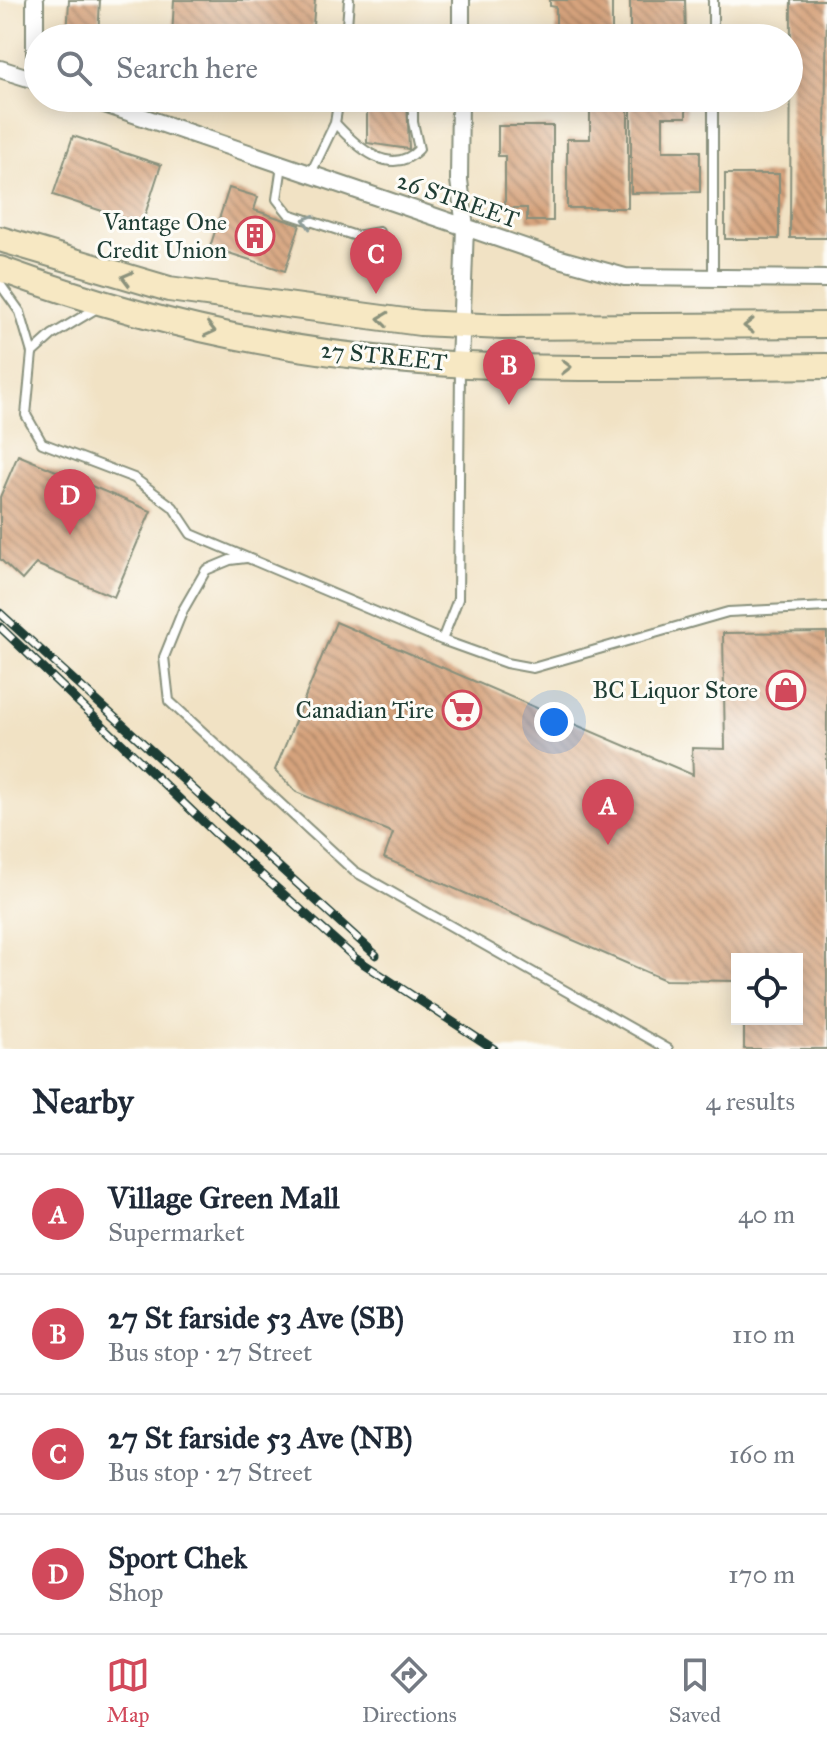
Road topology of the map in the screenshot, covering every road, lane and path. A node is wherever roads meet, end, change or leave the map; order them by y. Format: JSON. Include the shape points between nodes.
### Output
{"nodes":[{"id":1,"x":35,"y":0,"type":"edge"},
{"id":2,"x":349,"y":0,"type":"edge"},
{"id":3,"x":461,"y":0,"type":"edge"},
{"id":4,"x":713,"y":0,"type":"edge"},
{"id":5,"x":35,"y":24,"type":"edge"},
{"id":6,"x":347,"y":24,"type":"edge"},
{"id":7,"x":461,"y":24,"type":"edge"},
{"id":8,"x":713,"y":24,"type":"edge"},
{"id":9,"x":0,"y":69,"type":"edge"},
{"id":10,"x":24,"y":77,"type":"edge"},
{"id":11,"x":128,"y":112,"type":"edge"},
{"id":12,"x":337,"y":112,"type":"edge"},
{"id":13,"x":413,"y":112,"type":"edge"},
{"id":14,"x":460,"y":112,"type":"edge"},
{"id":15,"x":713,"y":112,"type":"edge"},
{"id":16,"x":335,"y":123,"type":"junction"},
{"id":17,"x":282,"y":165,"type":"junction"},
{"id":18,"x":310,"y":175,"type":"junction"},
{"id":19,"x":465,"y":227,"type":"junction"},
{"id":20,"x":379,"y":232,"type":"dead end"},
{"id":21,"x":0,"y":239,"type":"edge"},
{"id":22,"x":0,"y":269,"type":"edge"},
{"id":23,"x":713,"y":279,"type":"junction"},
{"id":24,"x":827,"y":279,"type":"edge"},
{"id":25,"x":0,"y":284,"type":"edge"},
{"id":26,"x":105,"y":304,"type":"junction"},
{"id":27,"x":827,"y":325,"type":"edge"},
{"id":28,"x":461,"y":327,"type":"junction"},
{"id":29,"x":32,"y":353,"type":"junction"},
{"id":30,"x":460,"y":365,"type":"junction"},
{"id":31,"x":827,"y":366,"type":"edge"},
{"id":32,"x":251,"y":558,"type":"junction"},
{"id":33,"x":827,"y":607,"type":"edge"},
{"id":34,"x":442,"y":640,"type":"junction"},
{"id":35,"x":668,"y":1049,"type":"edge"}],
"edges":[{"from":1,"to":5,"type":"street"},
{"from":2,"to":6,"type":"lane"},
{"from":3,"to":7,"type":"street"},
{"from":4,"to":8,"type":"lane"},
{"from":9,"to":10,"type":"street"},
{"from":11,"to":17,"type":"street","name":"26 STREET"},
{"from":12,"to":16,"type":"lane"},
{"from":13,"to":16,"type":"lane","via":[[419,149],[410,159],[392,162],[365,153]]},
{"from":14,"to":19,"type":"street"},
{"from":15,"to":23,"type":"lane"},
{"from":16,"to":18,"type":"lane"},
{"from":17,"to":18,"type":"street","name":"26 STREET"},
{"from":20,"to":17,"type":"lane","one_way":true,"via":[[356,236],[289,214],[277,199]]},
{"from":18,"to":19,"type":"street","name":"26 STREET"},
{"from":19,"to":23,"type":"street","name":"26 STREET","via":[[625,277]]},
{"from":19,"to":28,"type":"street"},
{"from":28,"to":21,"type":"main road","name":"27 STREET","one_way":true,"via":[[169,289]]},
{"from":22,"to":26,"type":"main road","name":"27 STREET"},
{"from":23,"to":24,"type":"street","name":"26 STREET"},
{"from":25,"to":29,"type":"lane","via":[[20,312]]},
{"from":26,"to":29,"type":"lane"},
{"from":26,"to":30,"type":"main road","name":"27 STREET","one_way":true,"via":[[243,337],[361,357]]},
{"from":27,"to":28,"type":"main road","name":"27 STREET","one_way":true},
{"from":28,"to":30,"type":"street"},
{"from":29,"to":32,"type":"lane","via":[[26,415],[42,443],[134,478],[173,507],[191,534]]},
{"from":30,"to":31,"type":"main road","name":"27 STREET","one_way":true},
{"from":30,"to":34,"type":"lane","via":[[458,599]]},
{"from":32,"to":34,"type":"lane"},
{"from":32,"to":35,"type":"lane","via":[[206,570],[183,610],[164,657],[169,701],[354,871]]},
{"from":33,"to":34,"type":"lane","via":[[728,612],[533,668]]}]}
